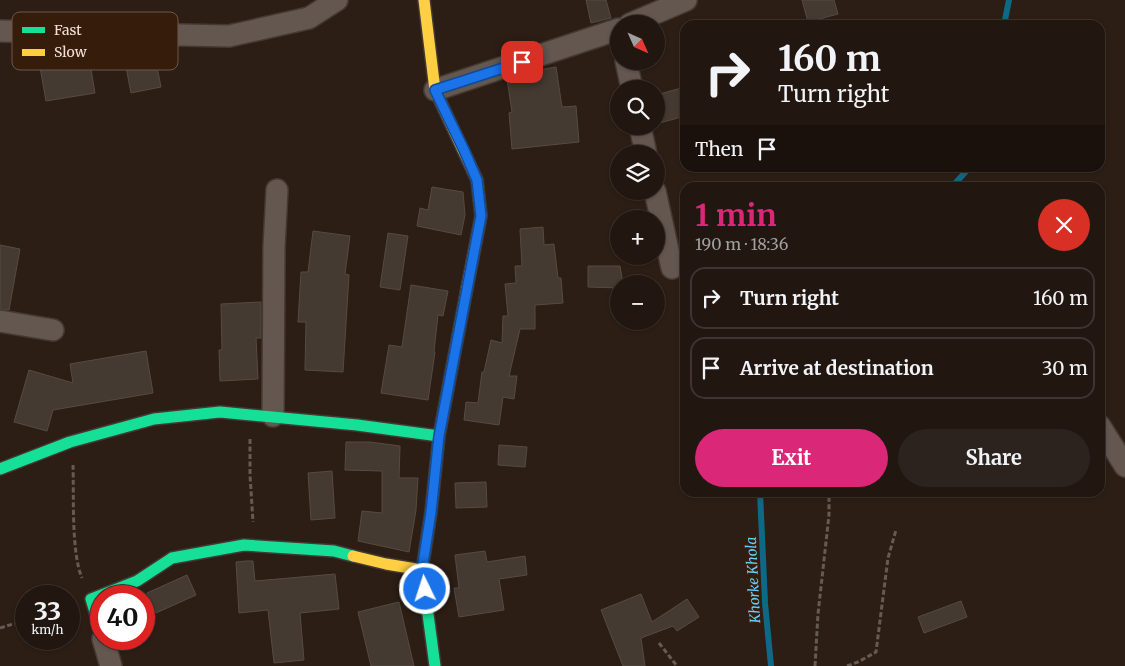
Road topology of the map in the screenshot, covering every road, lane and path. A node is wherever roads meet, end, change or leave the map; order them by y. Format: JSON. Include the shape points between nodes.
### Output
{"nodes":[{"id":1,"x":338,"y":0,"type":"edge"},
{"id":2,"x":424,"y":0,"type":"edge"},
{"id":3,"x":686,"y":0,"type":"edge"},
{"id":4,"x":651,"y":15,"type":"edge"},
{"id":5,"x":610,"y":32,"type":"edge"},
{"id":6,"x":178,"y":35,"type":"edge"},
{"id":7,"x":435,"y":90,"type":"junction"},
{"id":8,"x":277,"y":190,"type":"dead end"},
{"id":9,"x":657,"y":200,"type":"edge"},
{"id":10,"x":672,"y":268,"type":"dead end"},
{"id":11,"x":0,"y":321,"type":"edge"},
{"id":12,"x":53,"y":330,"type":"dead end"},
{"id":13,"x":250,"y":416,"type":"junction"},
{"id":14,"x":273,"y":416,"type":"junction"},
{"id":15,"x":1105,"y":434,"type":"edge"},
{"id":16,"x":439,"y":436,"type":"junction"},
{"id":17,"x":63,"y":445,"type":"junction"},
{"id":18,"x":1125,"y":466,"type":"edge"},
{"id":19,"x":0,"y":469,"type":"edge"},
{"id":20,"x":829,"y":497,"type":"edge"},
{"id":21,"x":896,"y":530,"type":"dead end"},
{"id":22,"x":255,"y":546,"type":"junction"},
{"id":23,"x":422,"y":570,"type":"junction"},
{"id":24,"x":125,"y":585,"type":"edge"},
{"id":25,"x":90,"y":597,"type":"edge"},
{"id":26,"x":15,"y":623,"type":"edge"},
{"id":27,"x":0,"y":628,"type":"edge"},
{"id":28,"x":659,"y":643,"type":"dead end"},
{"id":29,"x":106,"y":650,"type":"edge"},
{"id":30,"x":111,"y":666,"type":"edge"},
{"id":31,"x":435,"y":666,"type":"edge"},
{"id":32,"x":677,"y":666,"type":"edge"},
{"id":33,"x":815,"y":666,"type":"edge"},
{"id":34,"x":847,"y":666,"type":"edge"}],
"edges":[{"from":1,"to":6,"type":"street","via":[[309,18],[229,36]]},
{"from":2,"to":7,"type":"street"},
{"from":3,"to":4,"type":"street"},
{"from":5,"to":7,"type":"street"},
{"from":7,"to":16,"type":"street","via":[[477,180],[481,216]]},
{"from":8,"to":14,"type":"street"},
{"from":9,"to":10,"type":"street"},
{"from":11,"to":12,"type":"street"},
{"from":13,"to":14,"type":"street"},
{"from":13,"to":17,"type":"street","via":[[220,412],[154,419]]},
{"from":13,"to":22,"type":"path"},
{"from":14,"to":16,"type":"street"},
{"from":15,"to":18,"type":"street"},
{"from":16,"to":23,"type":"street"},
{"from":17,"to":19,"type":"street"},
{"from":17,"to":25,"type":"path","via":[[73,463],[75,547],[79,572]]},
{"from":20,"to":33,"type":"path"},
{"from":21,"to":34,"type":"path","via":[[888,558],[876,652]]},
{"from":22,"to":23,"type":"street","via":[[334,551]]},
{"from":22,"to":24,"type":"street","via":[[244,545],[172,558]]},
{"from":23,"to":31,"type":"street"},
{"from":26,"to":27,"type":"path"},
{"from":28,"to":32,"type":"path"},
{"from":29,"to":30,"type":"street"}]}
